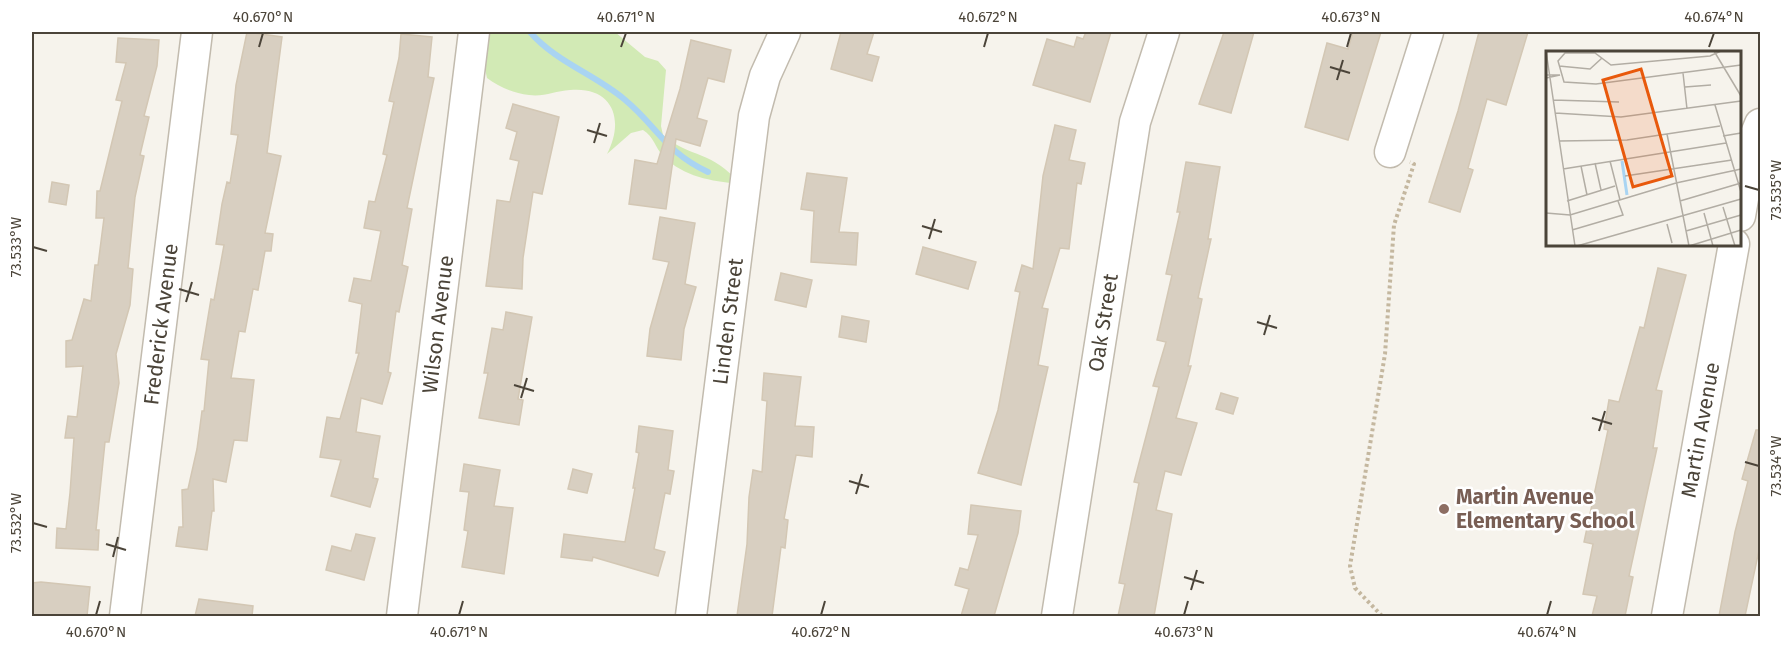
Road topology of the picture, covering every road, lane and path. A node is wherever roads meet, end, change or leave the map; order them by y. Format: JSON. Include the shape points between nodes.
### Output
{"nodes":[{"id":1,"x":197,"y":32,"type":"edge"},
{"id":2,"x":474,"y":32,"type":"edge"},
{"id":3,"x":785,"y":32,"type":"edge"},
{"id":4,"x":1164,"y":32,"type":"edge"},
{"id":5,"x":1428,"y":32,"type":"edge"},
{"id":6,"x":1761,"y":124,"type":"edge"},
{"id":7,"x":1402,"y":158,"type":"joint"},
{"id":8,"x":1741,"y":210,"type":"edge"},
{"id":9,"x":1734,"y":246,"type":"edge"},
{"id":10,"x":125,"y":616,"type":"edge"},
{"id":11,"x":402,"y":616,"type":"edge"},
{"id":12,"x":691,"y":616,"type":"edge"},
{"id":13,"x":1058,"y":616,"type":"edge"},
{"id":14,"x":1382,"y":616,"type":"edge"},
{"id":15,"x":1667,"y":616,"type":"edge"}],
"edges":[{"from":1,"to":10,"type":"street","name":"Frederick Avenue"},
{"from":2,"to":11,"type":"street","name":"Wilson Avenue"},
{"from":3,"to":12,"type":"street","name":"Linden Street","via":[[765,76],[754,116]]},
{"from":4,"to":13,"type":"street","name":"Oak Street","via":[[1135,122]]},
{"from":5,"to":7,"type":"street"},
{"from":6,"to":8,"type":"street","via":[[1753,141]]},
{"from":7,"to":14,"type":"path","via":[[1385,354],[1350,566],[1355,588]]},
{"from":9,"to":15,"type":"street","name":"Martin Avenue"}]}
